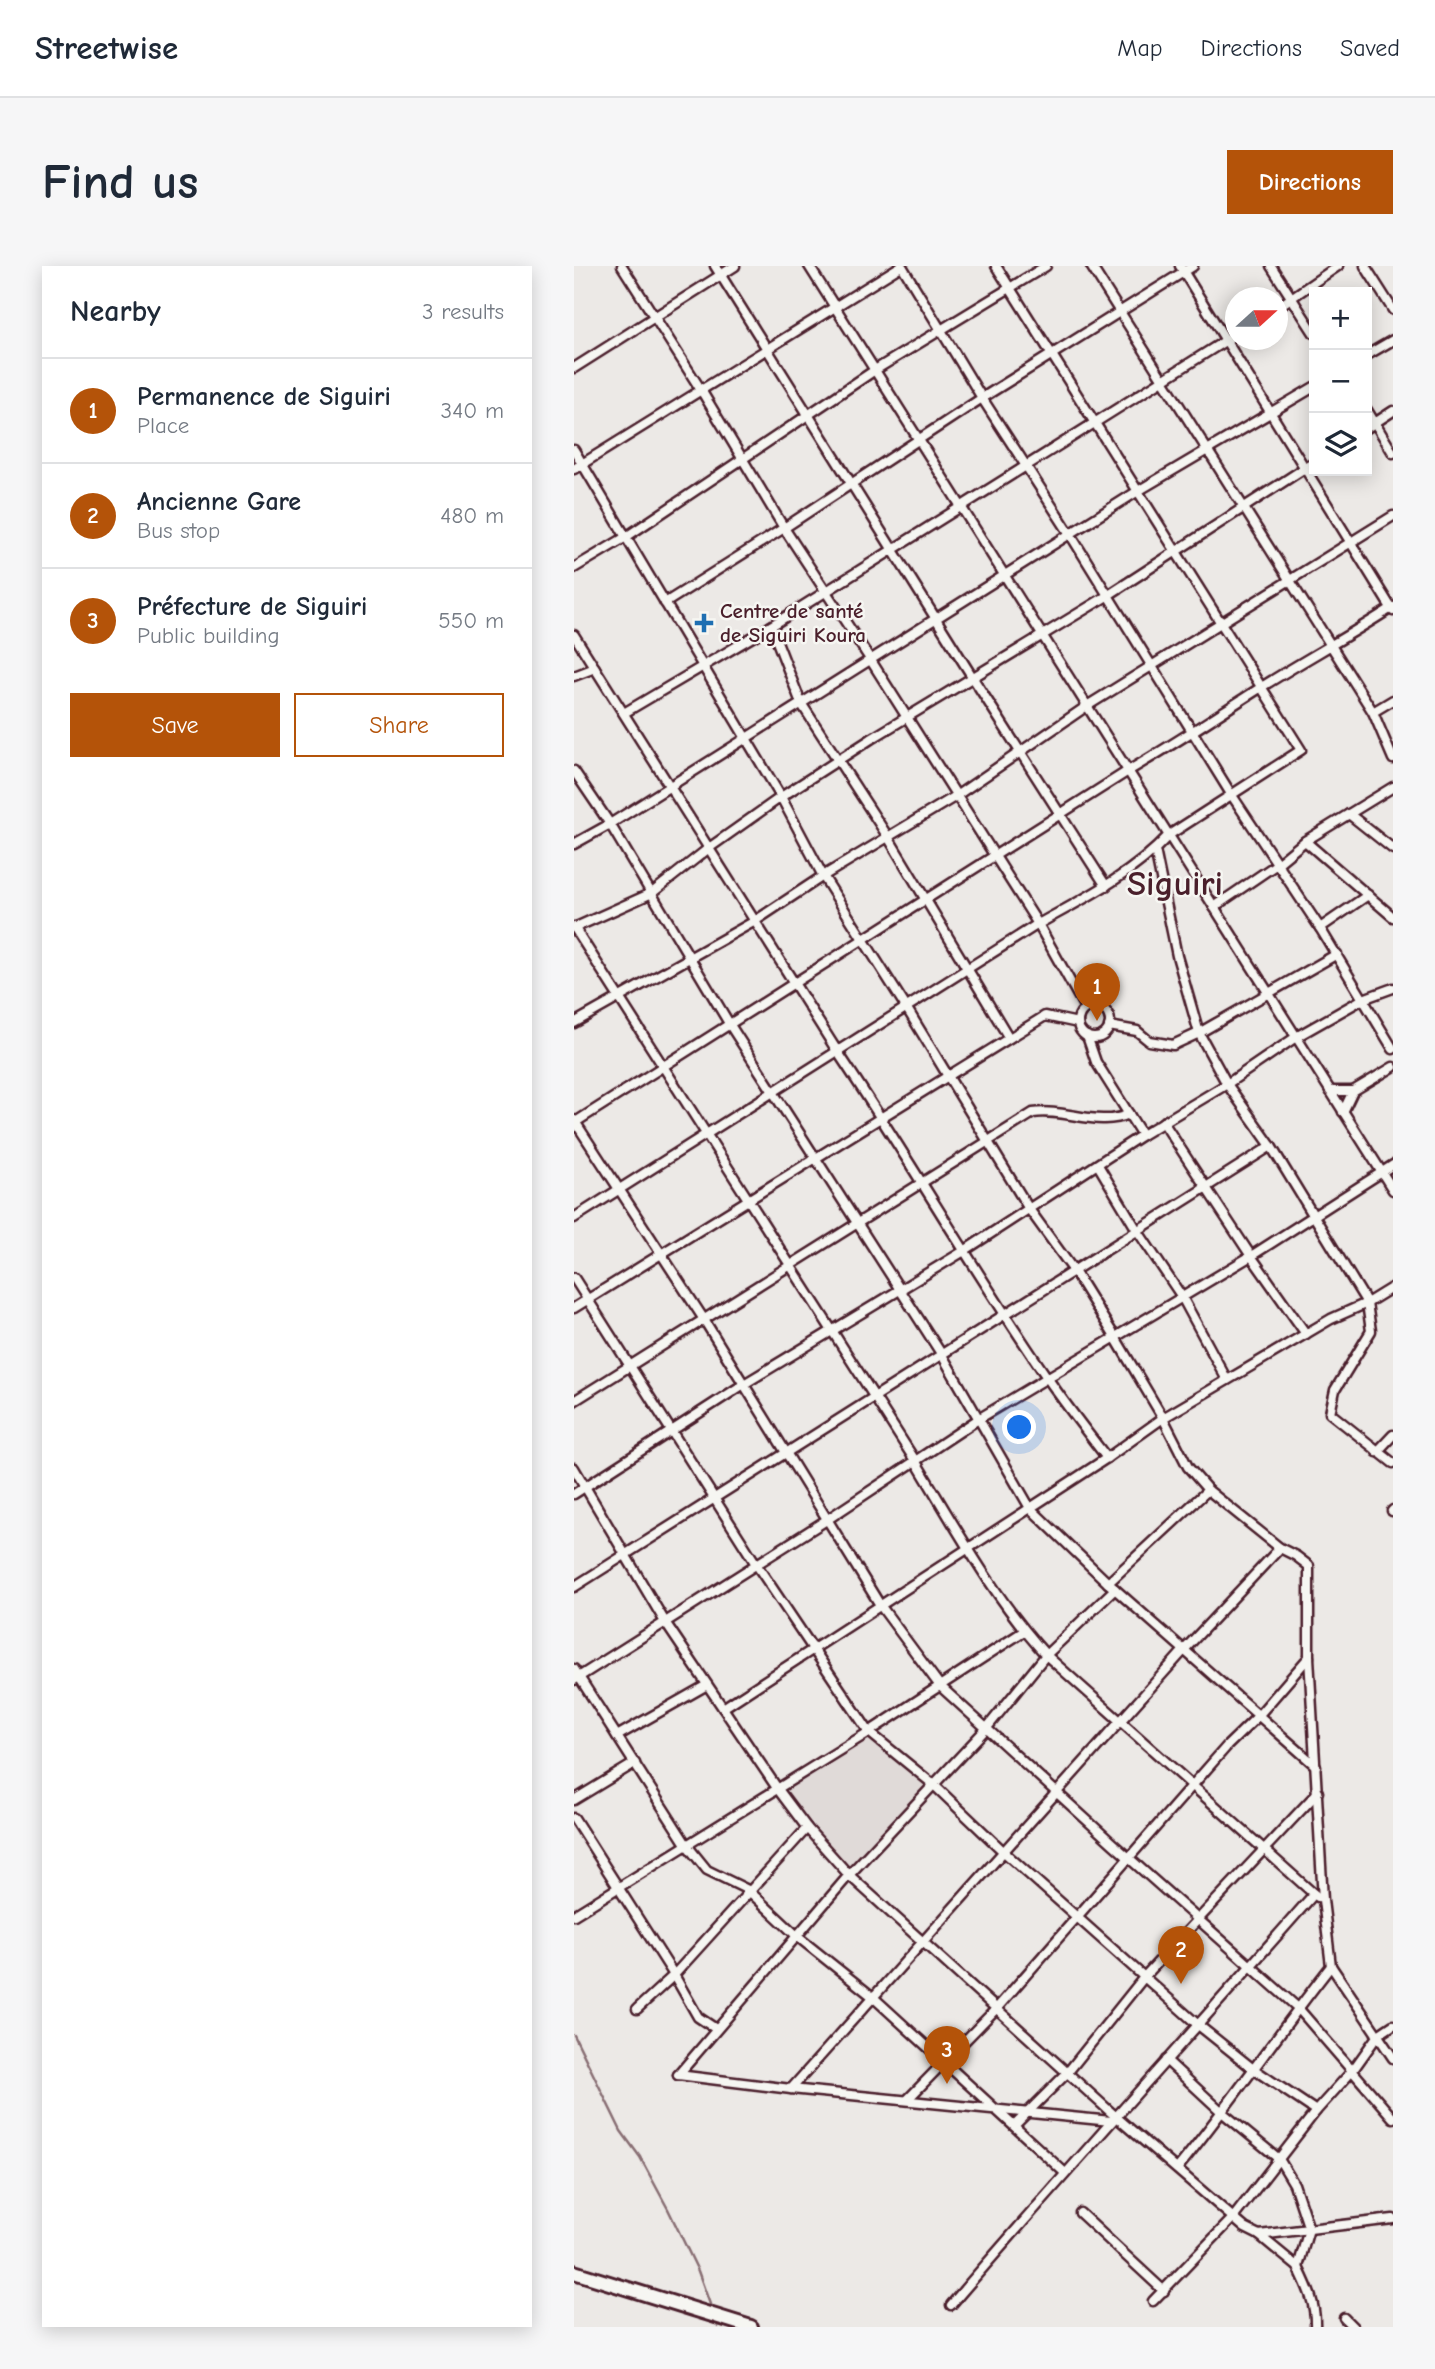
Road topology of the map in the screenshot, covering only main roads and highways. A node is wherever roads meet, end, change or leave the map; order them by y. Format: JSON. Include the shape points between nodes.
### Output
{"nodes":[{"id":1,"x":574,"y":2272,"type":"edge"},
{"id":2,"x":751,"y":2327,"type":"edge"}],
"edges":[{"from":1,"to":2,"type":"highway"}]}
